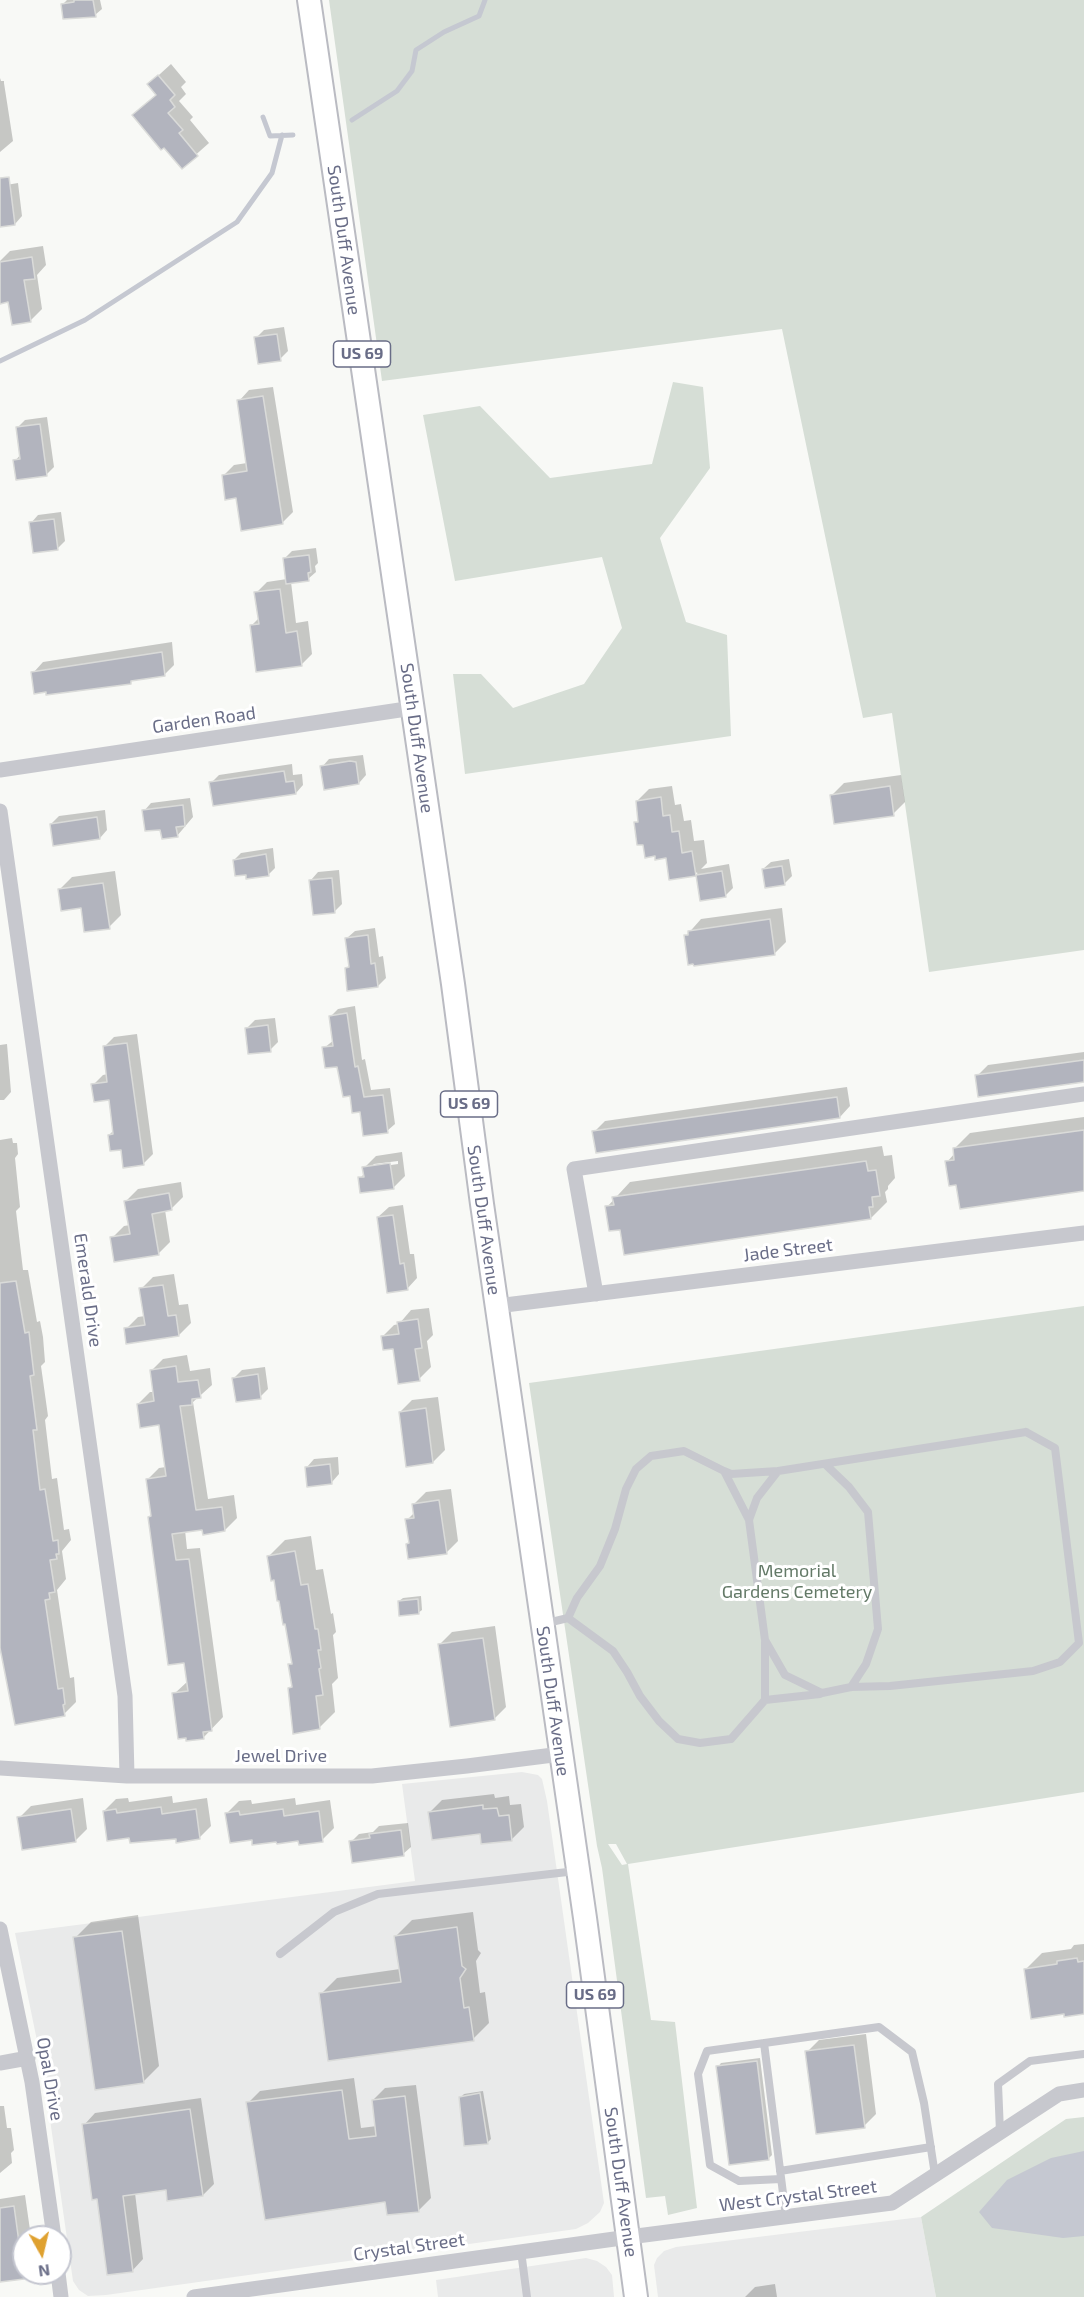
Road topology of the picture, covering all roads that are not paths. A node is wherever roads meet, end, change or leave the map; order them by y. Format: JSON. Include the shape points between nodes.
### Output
{"nodes":[{"id":1,"x":309,"y":0,"type":"edge"},
{"id":2,"x":413,"y":708,"type":"junction"},
{"id":3,"x":0,"y":770,"type":"edge"},
{"id":4,"x":0,"y":811,"type":"edge"},
{"id":5,"x":1084,"y":1094,"type":"edge"},
{"id":6,"x":1084,"y":1233,"type":"edge"},
{"id":7,"x":596,"y":1294,"type":"junction"},
{"id":8,"x":496,"y":1306,"type":"junction"},
{"id":9,"x":825,"y":1464,"type":"junction"},
{"id":10,"x":724,"y":1471,"type":"junction"},
{"id":11,"x":778,"y":1471,"type":"junction"},
{"id":12,"x":749,"y":1520,"type":"junction"},
{"id":13,"x":568,"y":1618,"type":"junction"},
{"id":14,"x":542,"y":1624,"type":"junction"},
{"id":15,"x":765,"y":1640,"type":"junction"},
{"id":16,"x":851,"y":1687,"type":"junction"},
{"id":17,"x":822,"y":1694,"type":"junction"},
{"id":18,"x":765,"y":1700,"type":"junction"},
{"id":19,"x":561,"y":1754,"type":"junction"},
{"id":20,"x":0,"y":1768,"type":"edge"},
{"id":21,"x":128,"y":1776,"type":"junction"},
{"id":22,"x":578,"y":1870,"type":"junction"},
{"id":23,"x":0,"y":1929,"type":"edge"},
{"id":24,"x":280,"y":1954,"type":"dead end"},
{"id":25,"x":764,"y":2043,"type":"junction"},
{"id":26,"x":1084,"y":2054,"type":"edge"},
{"id":27,"x":28,"y":2058,"type":"junction"},
{"id":28,"x":0,"y":2063,"type":"edge"},
{"id":29,"x":1084,"y":2090,"type":"edge"},
{"id":30,"x":1000,"y":2132,"type":"junction"},
{"id":31,"x":931,"y":2146,"type":"junction"},
{"id":32,"x":781,"y":2175,"type":"junction"},
{"id":33,"x":936,"y":2175,"type":"junction"},
{"id":34,"x":786,"y":2217,"type":"junction"},
{"id":35,"x":52,"y":2225,"type":"edge"},
{"id":36,"x":628,"y":2236,"type":"junction"},
{"id":37,"x":521,"y":2251,"type":"junction"},
{"id":38,"x":194,"y":2297,"type":"edge"},
{"id":39,"x":527,"y":2297,"type":"edge"},
{"id":40,"x":636,"y":2297,"type":"edge"}],
"edges":[{"from":1,"to":2,"type":"main road","name":"South Duff Avenue","number":"US 69"},
{"from":2,"to":3,"type":"street","name":"Garden Road"},
{"from":2,"to":8,"type":"main road","name":"South Duff Avenue","number":"US 69"},
{"from":4,"to":21,"type":"street","name":"Emerald Drive","via":[[126,1696]]},
{"from":5,"to":7,"type":"street","via":[[574,1169]]},
{"from":6,"to":7,"type":"street","name":"Jade Street"},
{"from":7,"to":8,"type":"street","name":"Jade Street"},
{"from":8,"to":14,"type":"main road","name":"South Duff Avenue","number":"US 69"},
{"from":9,"to":11,"type":"lane"},
{"from":9,"to":16,"type":"lane","via":[[868,1512],[878,1629],[866,1664]]},
{"from":9,"to":16,"type":"lane","via":[[1026,1432],[1055,1448],[1064,1507],[1079,1642],[1060,1662],[1034,1671]]},
{"from":10,"to":11,"type":"lane"},
{"from":10,"to":12,"type":"lane"},
{"from":10,"to":13,"type":"lane","via":[[684,1451],[651,1456],[636,1469],[600,1566]]},
{"from":11,"to":12,"type":"lane","via":[[757,1498]]},
{"from":12,"to":15,"type":"lane"},
{"from":13,"to":14,"type":"lane"},
{"from":13,"to":18,"type":"lane","via":[[613,1651],[652,1713],[678,1739],[700,1743],[731,1739]]},
{"from":14,"to":19,"type":"main road","name":"South Duff Avenue","number":"US 69"},
{"from":15,"to":17,"type":"lane","via":[[785,1674]]},
{"from":15,"to":18,"type":"lane"},
{"from":16,"to":17,"type":"lane"},
{"from":17,"to":18,"type":"lane"},
{"from":19,"to":21,"type":"street","name":"Jewel Drive","via":[[372,1776]]},
{"from":19,"to":22,"type":"main road","name":"South Duff Avenue","number":"US 69"},
{"from":20,"to":21,"type":"street","name":"Jewel Drive"},
{"from":22,"to":24,"type":"lane","via":[[378,1894],[334,1912]]},
{"from":22,"to":36,"type":"main road","name":"South Duff Avenue","number":"US 69"},
{"from":23,"to":27,"type":"street","name":"Opal Drive"},
{"from":25,"to":31,"type":"lane","via":[[879,2027],[912,2052]]},
{"from":25,"to":32,"type":"lane"},
{"from":25,"to":32,"type":"lane","via":[[707,2052],[698,2074],[710,2165],[739,2181]]},
{"from":26,"to":30,"type":"lane","via":[[1030,2061],[998,2084]]},
{"from":27,"to":28,"type":"street"},
{"from":27,"to":35,"type":"street","name":"Opal Drive"},
{"from":29,"to":30,"type":"street","name":"West Crystal Street","via":[[1059,2094]]},
{"from":30,"to":33,"type":"street","name":"West Crystal Street"},
{"from":31,"to":32,"type":"lane"},
{"from":31,"to":33,"type":"lane"},
{"from":32,"to":34,"type":"lane"},
{"from":33,"to":34,"type":"street","name":"West Crystal Street","via":[[892,2204]]},
{"from":34,"to":36,"type":"street","name":"West Crystal Street"},
{"from":36,"to":37,"type":"street","name":"Crystal Street"},
{"from":36,"to":40,"type":"main road","name":"South Duff Avenue","number":"US 69"},
{"from":37,"to":38,"type":"street","name":"Crystal Street"},
{"from":37,"to":39,"type":"lane"}]}
